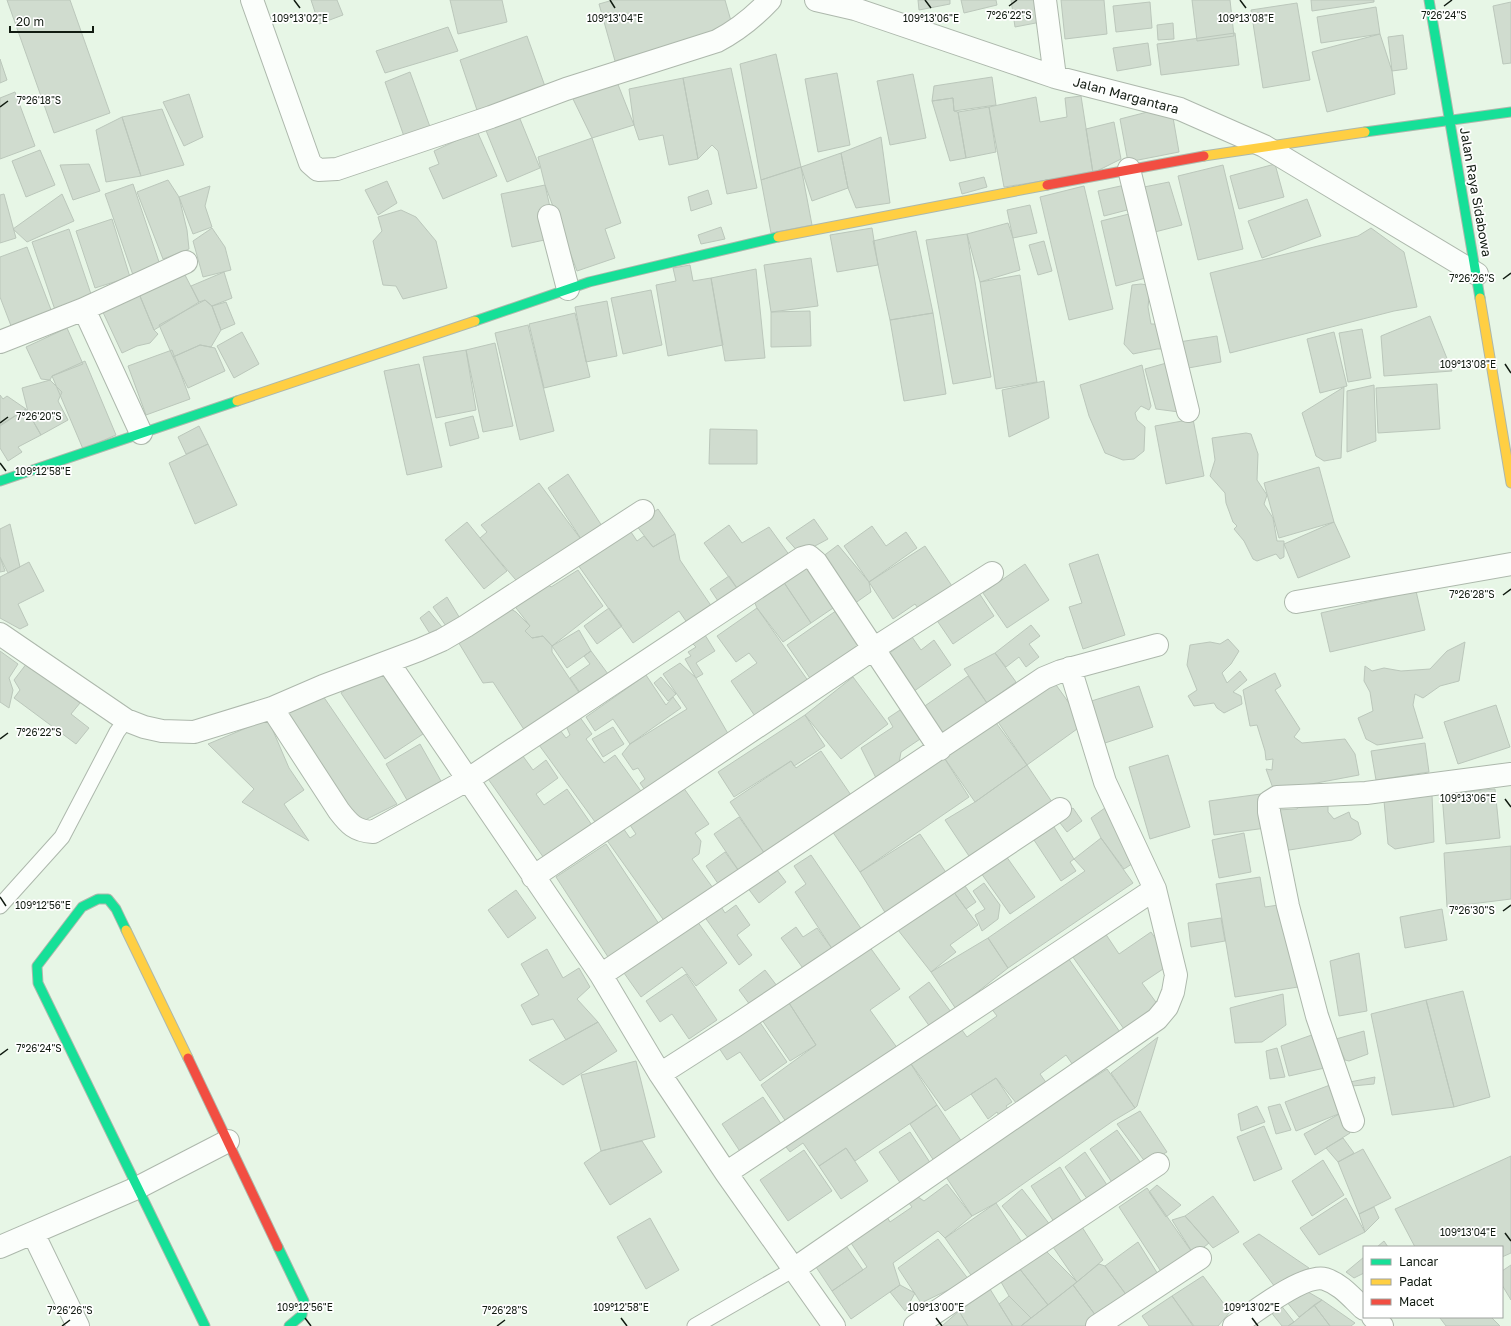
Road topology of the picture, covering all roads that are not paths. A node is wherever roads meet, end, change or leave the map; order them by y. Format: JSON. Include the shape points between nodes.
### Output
{"nodes":[{"id":1,"x":252,"y":0,"type":"edge"},
{"id":2,"x":770,"y":0,"type":"edge"},
{"id":3,"x":816,"y":0,"type":"edge"},
{"id":4,"x":1045,"y":0,"type":"edge"},
{"id":5,"x":1429,"y":0,"type":"edge"},
{"id":6,"x":854,"y":5,"type":"edge"},
{"id":7,"x":1055,"y":77,"type":"junction"},
{"id":8,"x":1511,"y":112,"type":"edge"},
{"id":9,"x":1451,"y":121,"type":"junction"},
{"id":10,"x":1264,"y":146,"type":"junction"},
{"id":11,"x":1129,"y":169,"type":"junction"},
{"id":12,"x":549,"y":216,"type":"dead end"},
{"id":13,"x":186,"y":262,"type":"dead end"},
{"id":14,"x":1477,"y":274,"type":"junction"},
{"id":15,"x":568,"y":289,"type":"junction"},
{"id":16,"x":84,"y":309,"type":"junction"},
{"id":17,"x":0,"y":342,"type":"edge"},
{"id":18,"x":1188,"y":411,"type":"dead end"},
{"id":19,"x":141,"y":433,"type":"junction"},
{"id":20,"x":0,"y":481,"type":"edge"},
{"id":21,"x":1511,"y":483,"type":"edge"},
{"id":22,"x":643,"y":511,"type":"dead end"},
{"id":23,"x":1511,"y":564,"type":"edge"},
{"id":24,"x":992,"y":573,"type":"dead end"},
{"id":25,"x":1296,"y":602,"type":"dead end"},
{"id":26,"x":0,"y":634,"type":"edge"},
{"id":27,"x":1157,"y":645,"type":"dead end"},
{"id":28,"x":873,"y":649,"type":"junction"},
{"id":29,"x":388,"y":662,"type":"junction"},
{"id":30,"x":1070,"y":668,"type":"junction"},
{"id":31,"x":272,"y":708,"type":"junction"},
{"id":32,"x":121,"y":726,"type":"junction"},
{"id":33,"x":940,"y":749,"type":"junction"},
{"id":34,"x":1511,"y":774,"type":"edge"},
{"id":35,"x":467,"y":780,"type":"junction"},
{"id":36,"x":1060,"y":809,"type":"dead end"},
{"id":37,"x":533,"y":877,"type":"junction"},
{"id":38,"x":1155,"y":889,"type":"junction"},
{"id":39,"x":0,"y":906,"type":"edge"},
{"id":40,"x":601,"y":975,"type":"junction"},
{"id":41,"x":660,"y":1074,"type":"junction"},
{"id":42,"x":1353,"y":1121,"type":"dead end"},
{"id":43,"x":228,"y":1141,"type":"junction"},
{"id":44,"x":1158,"y":1164,"type":"dead end"},
{"id":45,"x":726,"y":1173,"type":"junction"},
{"id":46,"x":137,"y":1188,"type":"junction"},
{"id":47,"x":33,"y":1233,"type":"junction"},
{"id":48,"x":0,"y":1247,"type":"edge"},
{"id":49,"x":1200,"y":1258,"type":"dead end"},
{"id":50,"x":794,"y":1269,"type":"junction"},
{"id":51,"x":1363,"y":1308,"type":"edge"},
{"id":52,"x":1374,"y":1318,"type":"edge"},
{"id":53,"x":78,"y":1326,"type":"edge"},
{"id":54,"x":205,"y":1326,"type":"edge"},
{"id":55,"x":289,"y":1326,"type":"edge"},
{"id":56,"x":696,"y":1326,"type":"edge"},
{"id":57,"x":834,"y":1326,"type":"edge"},
{"id":58,"x":915,"y":1326,"type":"edge"},
{"id":59,"x":1097,"y":1326,"type":"edge"},
{"id":60,"x":1234,"y":1326,"type":"edge"},
{"id":61,"x":1382,"y":1326,"type":"edge"}],
"edges":[{"from":1,"to":2,"type":"street","via":[[310,162],[318,170],[337,169],[492,117],[566,89],[717,41],[752,19]]},
{"from":3,"to":6,"type":"street","name":"Jalan Margantara"},
{"from":4,"to":7,"type":"street"},
{"from":5,"to":9,"type":"main road","name":"Jalan Raya Sidabowa"},
{"from":6,"to":7,"type":"street","name":"Jalan Margantara"},
{"from":7,"to":10,"type":"street","name":"Jalan Margantara","via":[[1171,106]]},
{"from":8,"to":9,"type":"main road"},
{"from":9,"to":10,"type":"main road"},
{"from":9,"to":14,"type":"main road","name":"Jalan Raya Sidabowa"},
{"from":10,"to":11,"type":"main road"},
{"from":10,"to":14,"type":"street","name":"Jalan Margantara"},
{"from":11,"to":15,"type":"main road","via":[[788,235]]},
{"from":11,"to":18,"type":"street"},
{"from":12,"to":15,"type":"street"},
{"from":13,"to":16,"type":"street"},
{"from":14,"to":21,"type":"main road","name":"Jalan Raya Sidabowa"},
{"from":15,"to":19,"type":"main road"},
{"from":16,"to":17,"type":"street"},
{"from":16,"to":19,"type":"street"},
{"from":19,"to":20,"type":"main road"},
{"from":22,"to":29,"type":"street","via":[[442,640]]},
{"from":23,"to":25,"type":"street"},
{"from":24,"to":28,"type":"street"},
{"from":26,"to":32,"type":"street"},
{"from":27,"to":30,"type":"street"},
{"from":28,"to":33,"type":"street"},
{"from":28,"to":35,"type":"street","via":[[816,562],[809,556],[802,558]]},
{"from":28,"to":37,"type":"street"},
{"from":29,"to":31,"type":"street","via":[[322,686]]},
{"from":29,"to":35,"type":"street"},
{"from":30,"to":33,"type":"street","via":[[1044,678]]},
{"from":30,"to":38,"type":"street","via":[[1105,782]]},
{"from":31,"to":32,"type":"street","via":[[194,732]]},
{"from":31,"to":35,"type":"street","via":[[338,811],[350,825],[361,831],[373,832]]},
{"from":32,"to":39,"type":"lane","via":[[62,837]]},
{"from":33,"to":40,"type":"street"},
{"from":34,"to":42,"type":"street","via":[[1366,793],[1277,797],[1269,802],[1292,921],[1317,1016]]},
{"from":35,"to":37,"type":"street"},
{"from":36,"to":41,"type":"street"},
{"from":37,"to":40,"type":"street"},
{"from":38,"to":45,"type":"street"},
{"from":38,"to":50,"type":"street","via":[[1176,975],[1168,1007],[1157,1019]]},
{"from":40,"to":41,"type":"street"},
{"from":41,"to":45,"type":"street"},
{"from":43,"to":46,"type":"street"},
{"from":43,"to":46,"type":"main road","via":[[116,910],[108,899],[98,899],[82,907],[37,966],[38,990],[49,1007]]},
{"from":43,"to":55,"type":"main road","via":[[304,1301],[302,1315]]},
{"from":44,"to":58,"type":"street"},
{"from":45,"to":50,"type":"street"},
{"from":46,"to":47,"type":"street"},
{"from":46,"to":54,"type":"main road"},
{"from":47,"to":48,"type":"street"},
{"from":47,"to":53,"type":"street"},
{"from":49,"to":59,"type":"street"},
{"from":50,"to":56,"type":"lane"},
{"from":50,"to":57,"type":"street"},
{"from":51,"to":60,"type":"street","via":[[1339,1285],[1324,1278],[1295,1285]]},
{"from":52,"to":61,"type":"street"}]}
